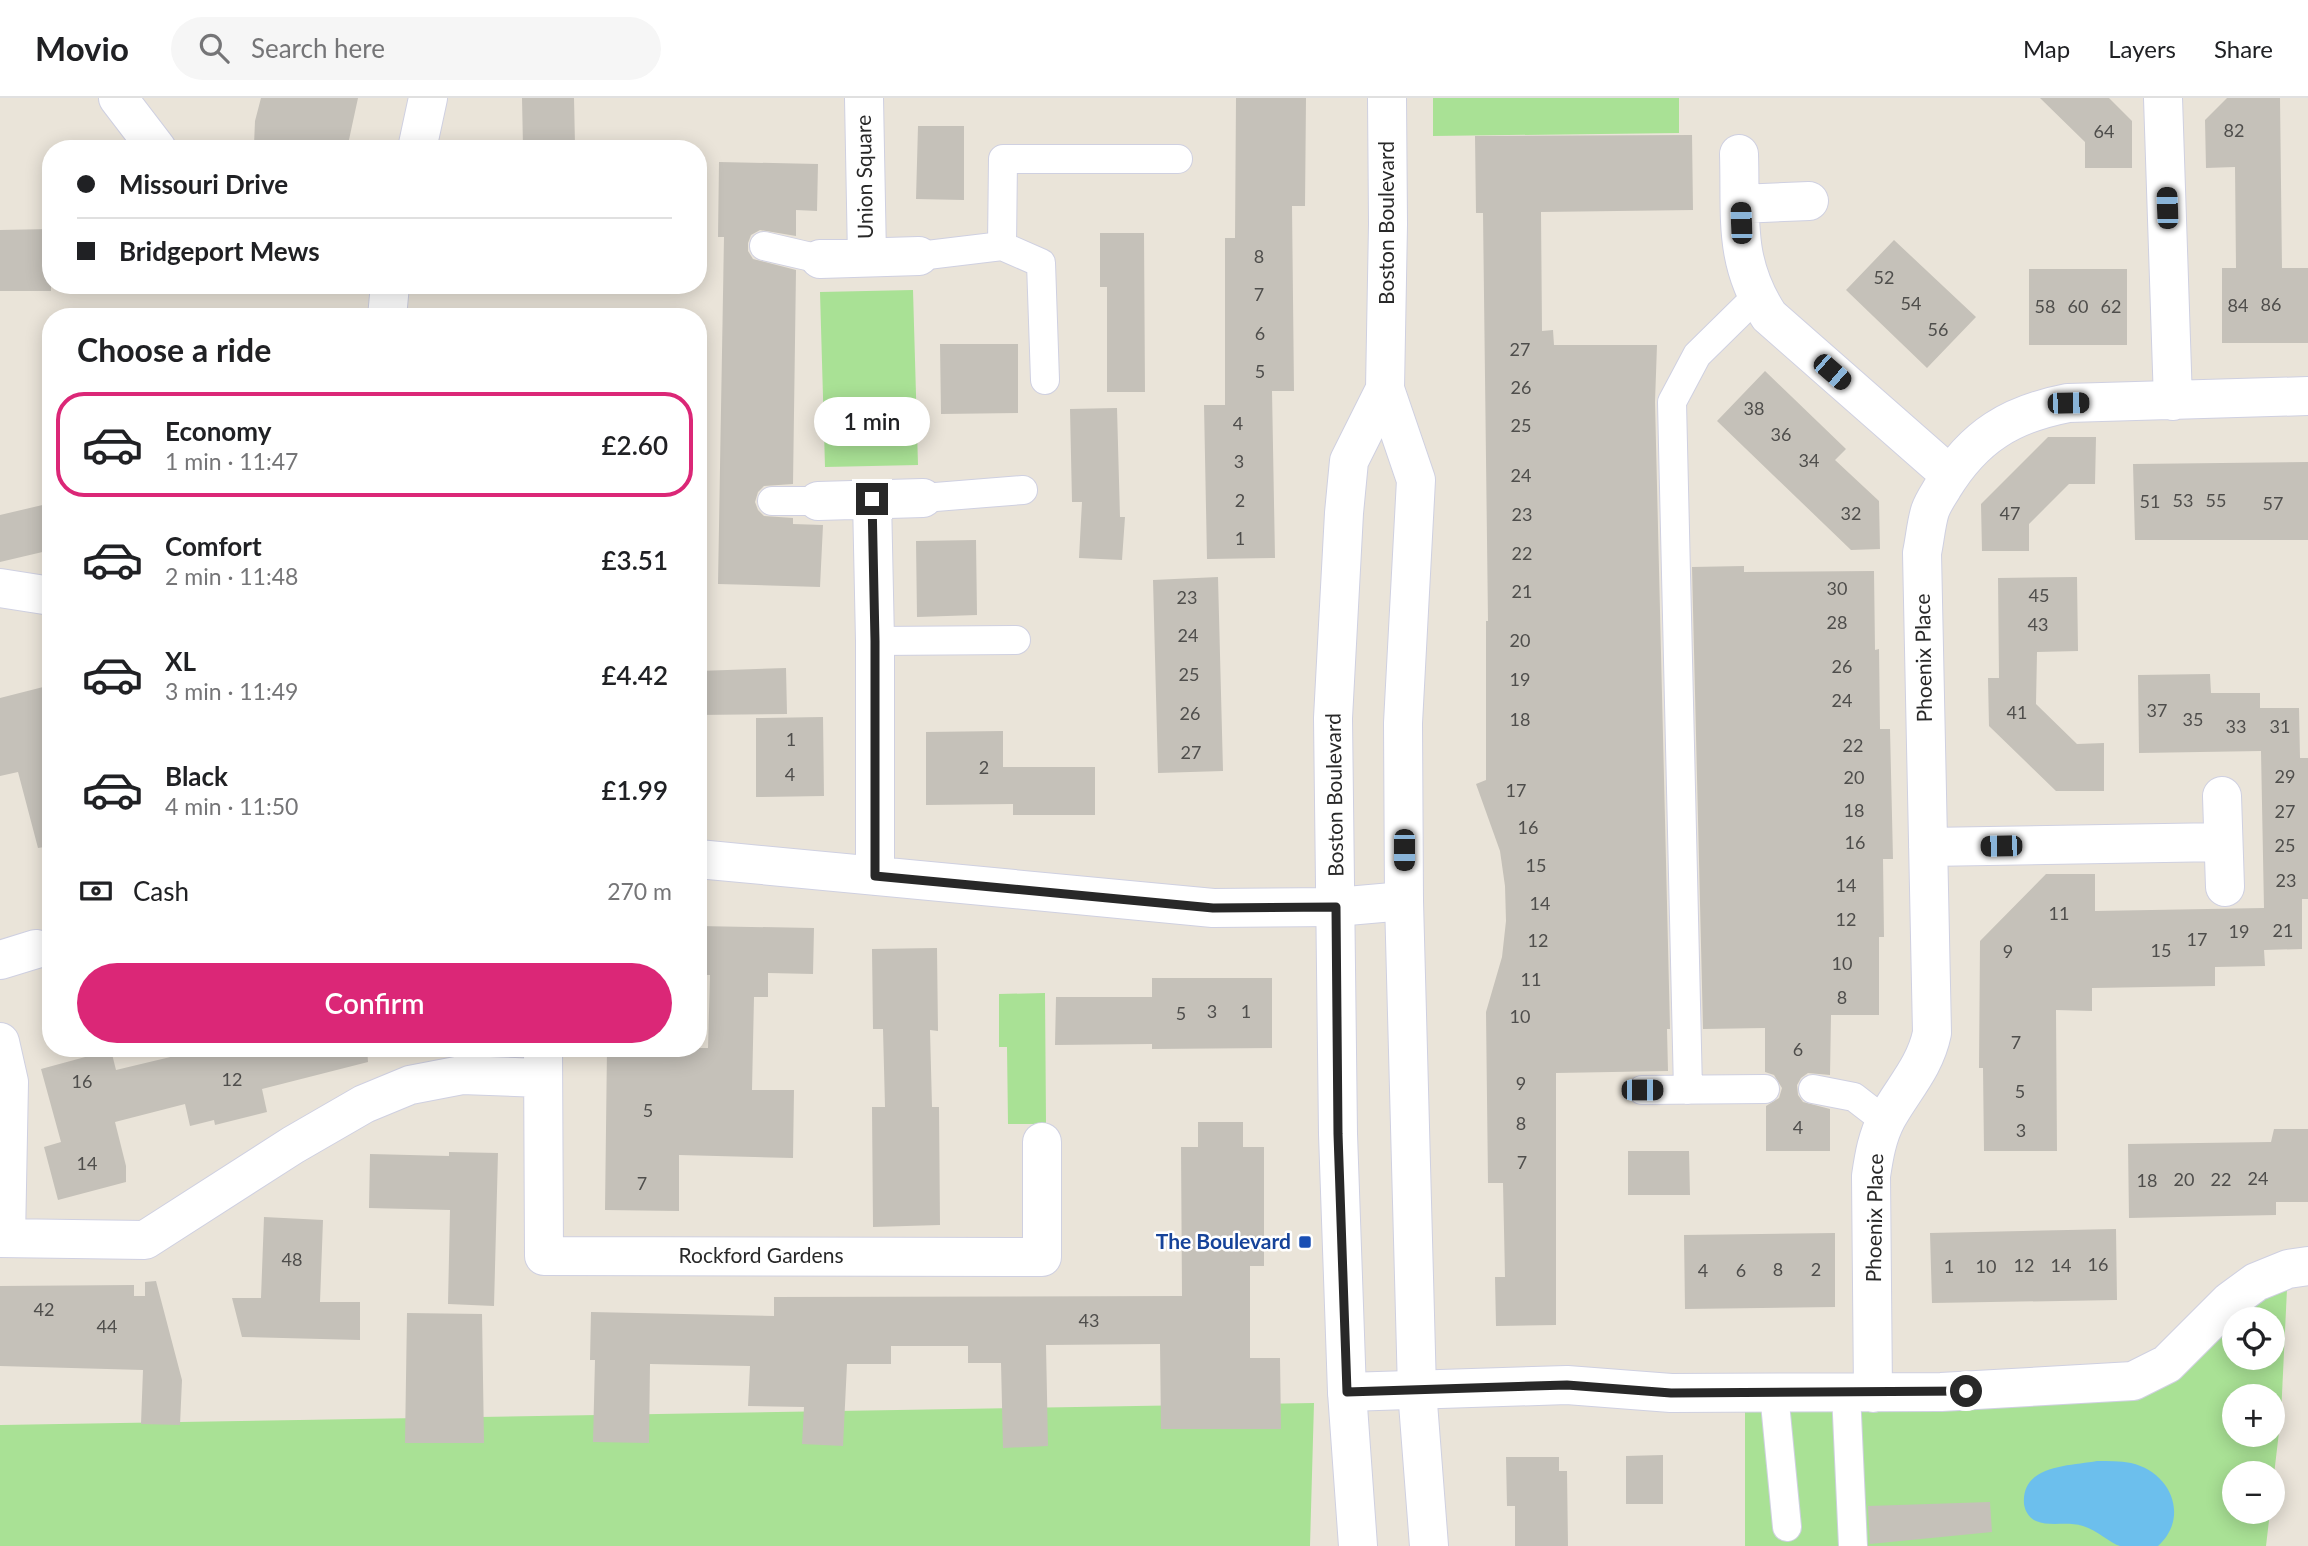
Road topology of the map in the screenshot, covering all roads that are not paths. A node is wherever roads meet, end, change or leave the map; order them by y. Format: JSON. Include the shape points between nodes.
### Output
{"nodes":[{"id":1,"x":118,"y":98,"type":"edge"},
{"id":2,"x":428,"y":98,"type":"edge"},
{"id":3,"x":864,"y":98,"type":"edge"},
{"id":4,"x":1387,"y":98,"type":"edge"},
{"id":5,"x":2163,"y":98,"type":"edge"},
{"id":6,"x":150,"y":140,"type":"edge"},
{"id":7,"x":419,"y":140,"type":"edge"},
{"id":8,"x":1739,"y":154,"type":"dead end"},
{"id":9,"x":1178,"y":159,"type":"dead end"},
{"id":10,"x":1809,"y":201,"type":"dead end"},
{"id":11,"x":1740,"y":204,"type":"junction"},
{"id":12,"x":764,"y":246,"type":"dead end"},
{"id":13,"x":1002,"y":246,"type":"junction"},
{"id":14,"x":919,"y":256,"type":"joint"},
{"id":15,"x":867,"y":257,"type":"junction"},
{"id":16,"x":820,"y":258,"type":"joint"},
{"id":17,"x":1756,"y":296,"type":"junction"},
{"id":18,"x":1045,"y":380,"type":"dead end"},
{"id":19,"x":1385,"y":389,"type":"junction"},
{"id":20,"x":2308,"y":396,"type":"edge"},
{"id":21,"x":2173,"y":401,"type":"junction"},
{"id":22,"x":1951,"y":475,"type":"junction"},
{"id":23,"x":1023,"y":490,"type":"dead end"},
{"id":24,"x":923,"y":498,"type":"joint"},
{"id":25,"x":872,"y":499,"type":"junction"},
{"id":26,"x":818,"y":500,"type":"joint"},
{"id":27,"x":772,"y":501,"type":"dead end"},
{"id":28,"x":0,"y":588,"type":"edge"},
{"id":29,"x":42,"y":595,"type":"edge"},
{"id":30,"x":1016,"y":640,"type":"dead end"},
{"id":31,"x":875,"y":641,"type":"junction"},
{"id":32,"x":2222,"y":796,"type":"dead end"},
{"id":33,"x":2223,"y":842,"type":"junction"},
{"id":34,"x":1928,"y":847,"type":"junction"},
{"id":35,"x":707,"y":860,"type":"edge"},
{"id":36,"x":875,"y":876,"type":"junction"},
{"id":37,"x":2225,"y":887,"type":"dead end"},
{"id":38,"x":1404,"y":901,"type":"junction"},
{"id":39,"x":1336,"y":907,"type":"junction"},
{"id":40,"x":36,"y":949,"type":"dead end"},
{"id":41,"x":0,"y":960,"type":"edge"},
{"id":42,"x":0,"y":1042,"type":"edge"},
{"id":43,"x":542,"y":1063,"type":"edge"},
{"id":44,"x":1813,"y":1089,"type":"dead end"},
{"id":45,"x":1642,"y":1090,"type":"dead end"},
{"id":46,"x":1688,"y":1090,"type":"junction"},
{"id":47,"x":1766,"y":1090,"type":"dead end"},
{"id":48,"x":1885,"y":1121,"type":"junction"},
{"id":49,"x":1042,"y":1142,"type":"dead end"},
{"id":50,"x":3,"y":1238,"type":"edge"},
{"id":51,"x":2308,"y":1266,"type":"edge"},
{"id":52,"x":1417,"y":1390,"type":"junction"},
{"id":53,"x":1347,"y":1392,"type":"junction"},
{"id":54,"x":1774,"y":1393,"type":"junction"},
{"id":55,"x":1859,"y":1393,"type":"junction"},
{"id":56,"x":1787,"y":1527,"type":"dead end"},
{"id":57,"x":1358,"y":1546,"type":"edge"},
{"id":58,"x":1429,"y":1546,"type":"edge"},
{"id":59,"x":1853,"y":1546,"type":"edge"}],
"edges":[{"from":1,"to":6,"type":"street"},
{"from":2,"to":7,"type":"street"},
{"from":3,"to":15,"type":"street","name":"Union Square"},
{"from":4,"to":19,"type":"street","name":"Boston Boulevard"},
{"from":5,"to":21,"type":"street"},
{"from":8,"to":11,"type":"street"},
{"from":9,"to":13,"type":"lane","via":[[1003,159]]},
{"from":10,"to":11,"type":"street"},
{"from":11,"to":17,"type":"street","via":[[1745,270]]},
{"from":12,"to":16,"type":"lane"},
{"from":13,"to":14,"type":"lane"},
{"from":13,"to":18,"type":"lane","via":[[1041,264]]},
{"from":14,"to":15,"type":"street","name":"Union Square"},
{"from":15,"to":16,"type":"street","name":"Union Square"},
{"from":17,"to":22,"type":"street","via":[[1792,338]]},
{"from":17,"to":46,"type":"lane","via":[[1698,355],[1672,402]]},
{"from":19,"to":38,"type":"street","name":"Boston Boulevard","via":[[1416,480],[1403,723]]},
{"from":19,"to":39,"type":"street","name":"Boston Boulevard","via":[[1349,461],[1345,500],[1333,718]]},
{"from":20,"to":21,"type":"street","name":"Phoenix Place"},
{"from":21,"to":22,"type":"street","name":"Phoenix Place","via":[[2068,403],[2033,410],[1973,447]]},
{"from":22,"to":34,"type":"street","name":"Phoenix Place","via":[[1930,508],[1922,553]]},
{"from":23,"to":24,"type":"lane"},
{"from":24,"to":25,"type":"street"},
{"from":25,"to":26,"type":"street"},
{"from":25,"to":31,"type":"street"},
{"from":26,"to":27,"type":"lane"},
{"from":28,"to":29,"type":"street"},
{"from":30,"to":31,"type":"lane"},
{"from":31,"to":36,"type":"street"},
{"from":32,"to":33,"type":"street"},
{"from":33,"to":34,"type":"street"},
{"from":33,"to":37,"type":"street"},
{"from":34,"to":48,"type":"street","name":"Phoenix Place","via":[[1932,1033],[1921,1067]]},
{"from":35,"to":36,"type":"street"},
{"from":36,"to":39,"type":"street","via":[[1213,908]]},
{"from":38,"to":39,"type":"street"},
{"from":38,"to":52,"type":"street","name":"Boston Boulevard"},
{"from":39,"to":53,"type":"street","name":"Boston Boulevard"},
{"from":40,"to":41,"type":"street"},
{"from":42,"to":50,"type":"street","name":"Rockford Gardens","via":[[9,1082]]},
{"from":43,"to":49,"type":"street","name":"Rockford Gardens","via":[[544,1256],[1042,1258]]},
{"from":43,"to":50,"type":"street","name":"Rockford Gardens","via":[[462,1075],[398,1090],[364,1104],[145,1240]]},
{"from":44,"to":48,"type":"lane","via":[[1854,1097]]},
{"from":45,"to":46,"type":"lane"},
{"from":46,"to":47,"type":"lane"},
{"from":48,"to":55,"type":"street","name":"Phoenix Place","via":[[1875,1145],[1871,1176]]},
{"from":51,"to":55,"type":"street","via":[[2256,1282],[2230,1301],[2167,1364],[2133,1381]]},
{"from":52,"to":53,"type":"street"},
{"from":52,"to":54,"type":"street","via":[[1567,1385],[1671,1393]]},
{"from":52,"to":58,"type":"street","name":"Boston Boulevard"},
{"from":53,"to":57,"type":"street","name":"Boston Boulevard"},
{"from":54,"to":55,"type":"street"},
{"from":54,"to":56,"type":"lane"},
{"from":55,"to":59,"type":"lane"}]}
